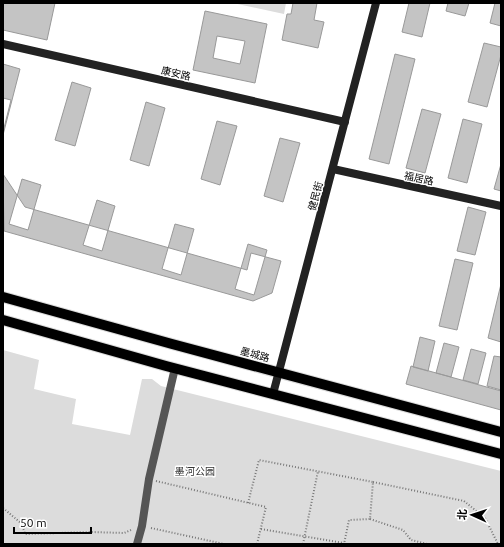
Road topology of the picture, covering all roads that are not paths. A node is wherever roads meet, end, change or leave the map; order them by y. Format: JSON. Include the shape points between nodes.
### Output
{"nodes":[{"id":1,"x":376,"y":3,"type":"edge"},
{"id":2,"x":3,"y":44,"type":"edge"},
{"id":3,"x":345,"y":122,"type":"junction"},
{"id":4,"x":332,"y":169,"type":"junction"},
{"id":5,"x":501,"y":206,"type":"edge"},
{"id":6,"x":3,"y":296,"type":"edge"},
{"id":7,"x":3,"y":320,"type":"edge"},
{"id":8,"x":175,"y":368,"type":"junction"},
{"id":9,"x":280,"y":373,"type":"junction"},
{"id":10,"x":273,"y":394,"type":"junction"},
{"id":11,"x":501,"y":432,"type":"edge"},
{"id":12,"x":501,"y":454,"type":"edge"},
{"id":13,"x":137,"y":544,"type":"edge"}],
"edges":[{"from":1,"to":3,"type":"street","name":"健民街"},
{"from":2,"to":3,"type":"street","name":"康安路"},
{"from":3,"to":4,"type":"street","name":"健民街"},
{"from":4,"to":5,"type":"street","name":"福居路"},
{"from":4,"to":9,"type":"street","name":"健民街"},
{"from":6,"to":9,"type":"main road","name":"墨城路"},
{"from":7,"to":8,"type":"main road"},
{"from":8,"to":10,"type":"main road"},
{"from":8,"to":13,"type":"street"},
{"from":9,"to":10,"type":"street","name":"健民街"},
{"from":9,"to":11,"type":"main road","name":"墨城路"},
{"from":10,"to":12,"type":"main road"}]}
